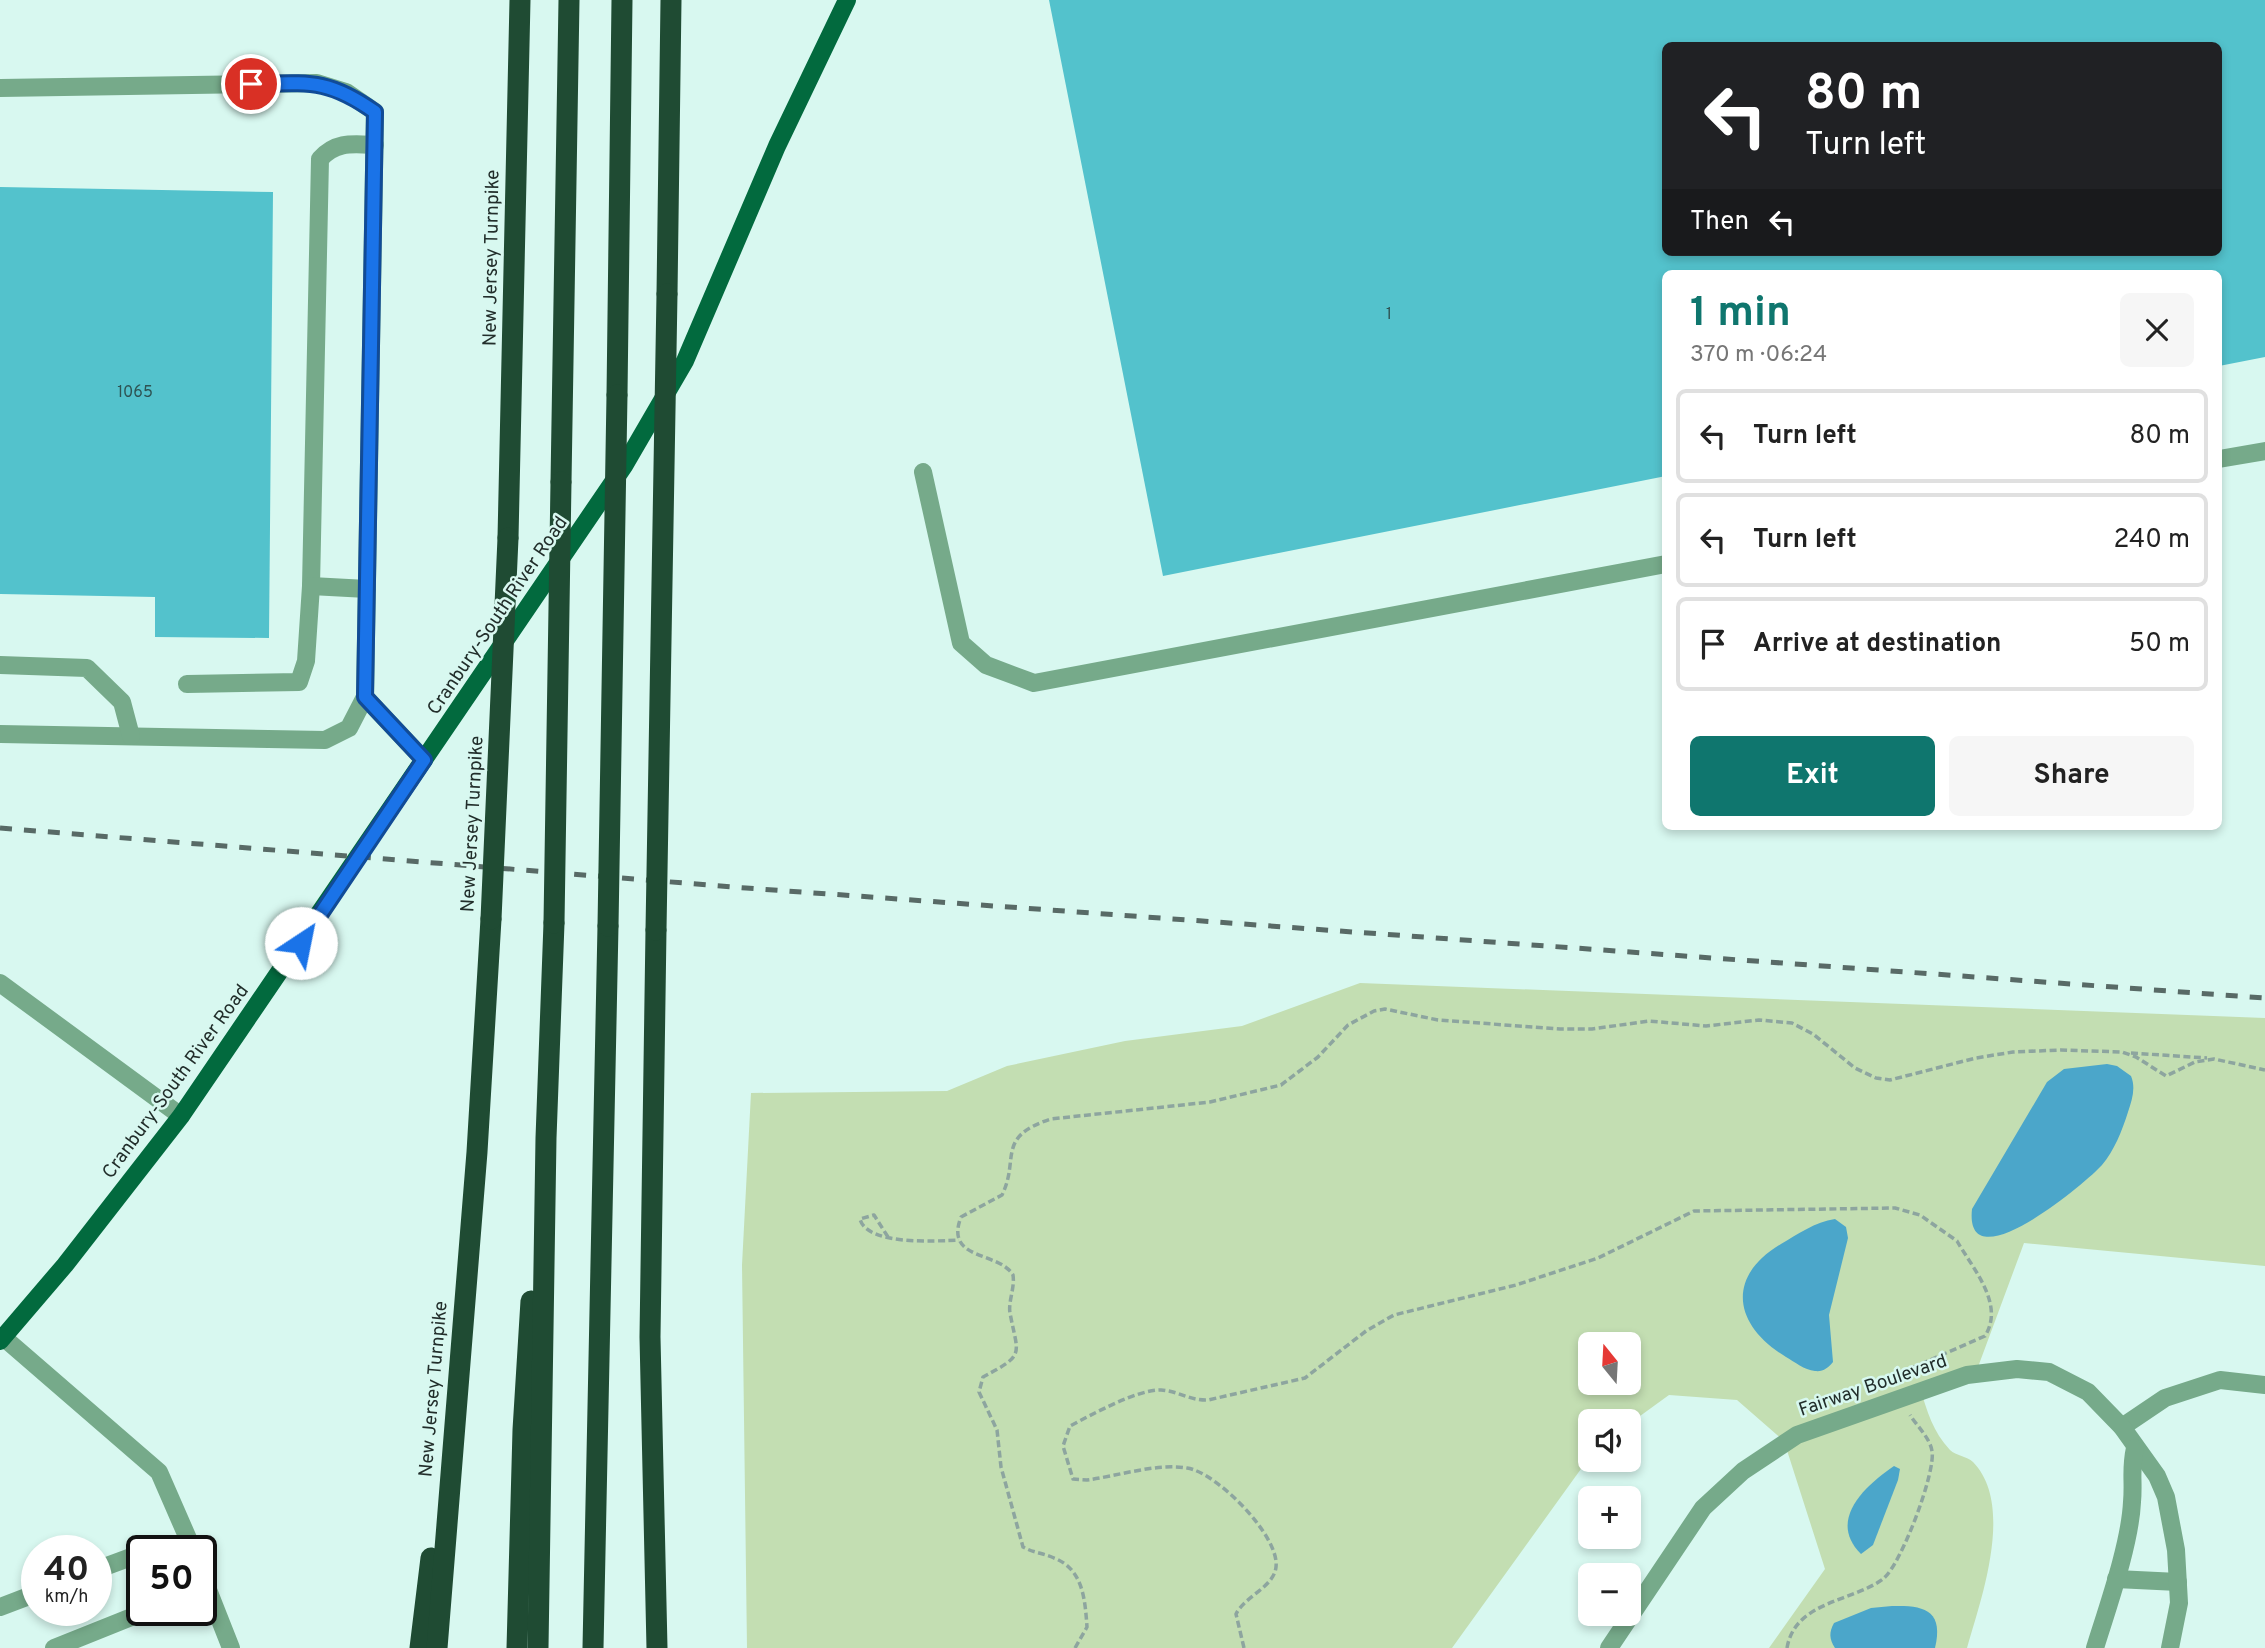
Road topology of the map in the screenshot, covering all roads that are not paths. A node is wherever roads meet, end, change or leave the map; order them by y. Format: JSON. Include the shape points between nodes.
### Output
{"nodes":[{"id":1,"x":520,"y":0,"type":"edge"},
{"id":2,"x":569,"y":0,"type":"edge"},
{"id":3,"x":622,"y":0,"type":"edge"},
{"id":4,"x":671,"y":0,"type":"edge"},
{"id":5,"x":847,"y":0,"type":"edge"},
{"id":6,"x":0,"y":88,"type":"edge"},
{"id":7,"x":375,"y":145,"type":"junction"},
{"id":8,"x":2265,"y":451,"type":"edge"},
{"id":9,"x":2222,"y":458,"type":"edge"},
{"id":10,"x":923,"y":472,"type":"dead end"},
{"id":11,"x":1662,"y":565,"type":"edge"},
{"id":12,"x":311,"y":586,"type":"junction"},
{"id":13,"x":367,"y":589,"type":"junction"},
{"id":14,"x":0,"y":664,"type":"edge"},
{"id":15,"x":187,"y":684,"type":"dead end"},
{"id":16,"x":365,"y":697,"type":"junction"},
{"id":17,"x":0,"y":734,"type":"edge"},
{"id":18,"x":131,"y":736,"type":"junction"},
{"id":19,"x":424,"y":760,"type":"junction"},
{"id":20,"x":0,"y":983,"type":"edge"},
{"id":21,"x":181,"y":1116,"type":"junction"},
{"id":22,"x":547,"y":1138,"type":"junction"},
{"id":23,"x":2,"y":1339,"type":"edge"},
{"id":24,"x":2265,"y":1385,"type":"edge"},
{"id":25,"x":2122,"y":1427,"type":"junction"},
{"id":26,"x":452,"y":1439,"type":"junction"},
{"id":27,"x":2135,"y":1448,"type":"junction"},
{"id":28,"x":597,"y":1459,"type":"junction"},
{"id":29,"x":652,"y":1510,"type":"junction"},
{"id":30,"x":186,"y":1535,"type":"edge"},
{"id":31,"x":2116,"y":1579,"type":"junction"},
{"id":32,"x":2178,"y":1582,"type":"junction"},
{"id":33,"x":21,"y":1599,"type":"edge"},
{"id":34,"x":0,"y":1607,"type":"edge"},
{"id":35,"x":217,"y":1617,"type":"edge"},
{"id":36,"x":126,"y":1619,"type":"edge"},
{"id":37,"x":54,"y":1648,"type":"edge"},
{"id":38,"x":230,"y":1648,"type":"edge"},
{"id":39,"x":420,"y":1648,"type":"edge"},
{"id":40,"x":437,"y":1648,"type":"edge"},
{"id":41,"x":517,"y":1648,"type":"edge"},
{"id":42,"x":538,"y":1648,"type":"edge"},
{"id":43,"x":593,"y":1648,"type":"edge"},
{"id":44,"x":605,"y":1648,"type":"edge"},
{"id":45,"x":657,"y":1648,"type":"edge"},
{"id":46,"x":668,"y":1648,"type":"edge"},
{"id":47,"x":1609,"y":1648,"type":"edge"},
{"id":48,"x":2095,"y":1648,"type":"edge"},
{"id":49,"x":2170,"y":1648,"type":"edge"}],
"edges":[{"from":1,"to":26,"type":"highway","name":"New Jersey Turnpike","bridge":true,"via":[[508,538],[491,919]]},
{"from":2,"to":22,"type":"highway","bridge":true},
{"from":3,"to":28,"type":"highway","bridge":true},
{"from":4,"to":29,"type":"highway","bridge":true,"via":[[650,1337]]},
{"from":5,"to":19,"type":"main road","name":"Cranbury-South River Road","via":[[777,146],[685,361],[624,466]]},
{"from":6,"to":7,"type":"street","via":[[317,83],[346,92],[375,112]]},
{"from":7,"to":12,"type":"street","via":[[342,144],[328,149],[320,159]]},
{"from":7,"to":13,"type":"street"},
{"from":8,"to":9,"type":"street"},
{"from":10,"to":11,"type":"street","via":[[961,643],[986,665],[1034,683]]},
{"from":12,"to":13,"type":"street"},
{"from":12,"to":15,"type":"street","via":[[306,661],[299,682]]},
{"from":13,"to":16,"type":"street"},
{"from":14,"to":18,"type":"street","via":[[88,668],[122,702]]},
{"from":16,"to":18,"type":"street","via":[[349,728],[325,740]]},
{"from":16,"to":19,"type":"street"},
{"from":17,"to":18,"type":"street"},
{"from":19,"to":21,"type":"main road","name":"Cranbury-South River Road"},
{"from":20,"to":21,"type":"street"},
{"from":21,"to":23,"type":"main road","name":"Cranbury-South River Road"},
{"from":22,"to":41,"type":"highway","via":[[526,1369]]},
{"from":22,"to":42,"type":"highway"},
{"from":23,"to":30,"type":"street","via":[[159,1472]]},
{"from":24,"to":25,"type":"street","via":[[2220,1380],[2165,1398]]},
{"from":25,"to":27,"type":"street","name":"Fairway Boulevard"},
{"from":25,"to":47,"type":"street","name":"Fairway Boulevard","via":[[2088,1392],[2049,1372],[2017,1369],[1967,1375],[1797,1435],[1743,1471],[1703,1508]]},
{"from":26,"to":39,"type":"highway","via":[[430,1559]]},
{"from":26,"to":40,"type":"highway","name":"New Jersey Turnpike"},
{"from":27,"to":31,"type":"street","via":[[2130,1474],[2133,1502]]},
{"from":27,"to":32,"type":"street","name":"Fairway Boulevard","via":[[2149,1461],[2166,1497]]},
{"from":28,"to":43,"type":"highway"},
{"from":28,"to":44,"type":"highway"},
{"from":29,"to":45,"type":"highway"},
{"from":29,"to":46,"type":"highway"},
{"from":31,"to":32,"type":"street"},
{"from":31,"to":48,"type":"street"},
{"from":32,"to":49,"type":"street","name":"Fairway Boulevard","via":[[2179,1603]]},
{"from":33,"to":34,"type":"street"},
{"from":35,"to":38,"type":"street"},
{"from":36,"to":37,"type":"street"}]}
